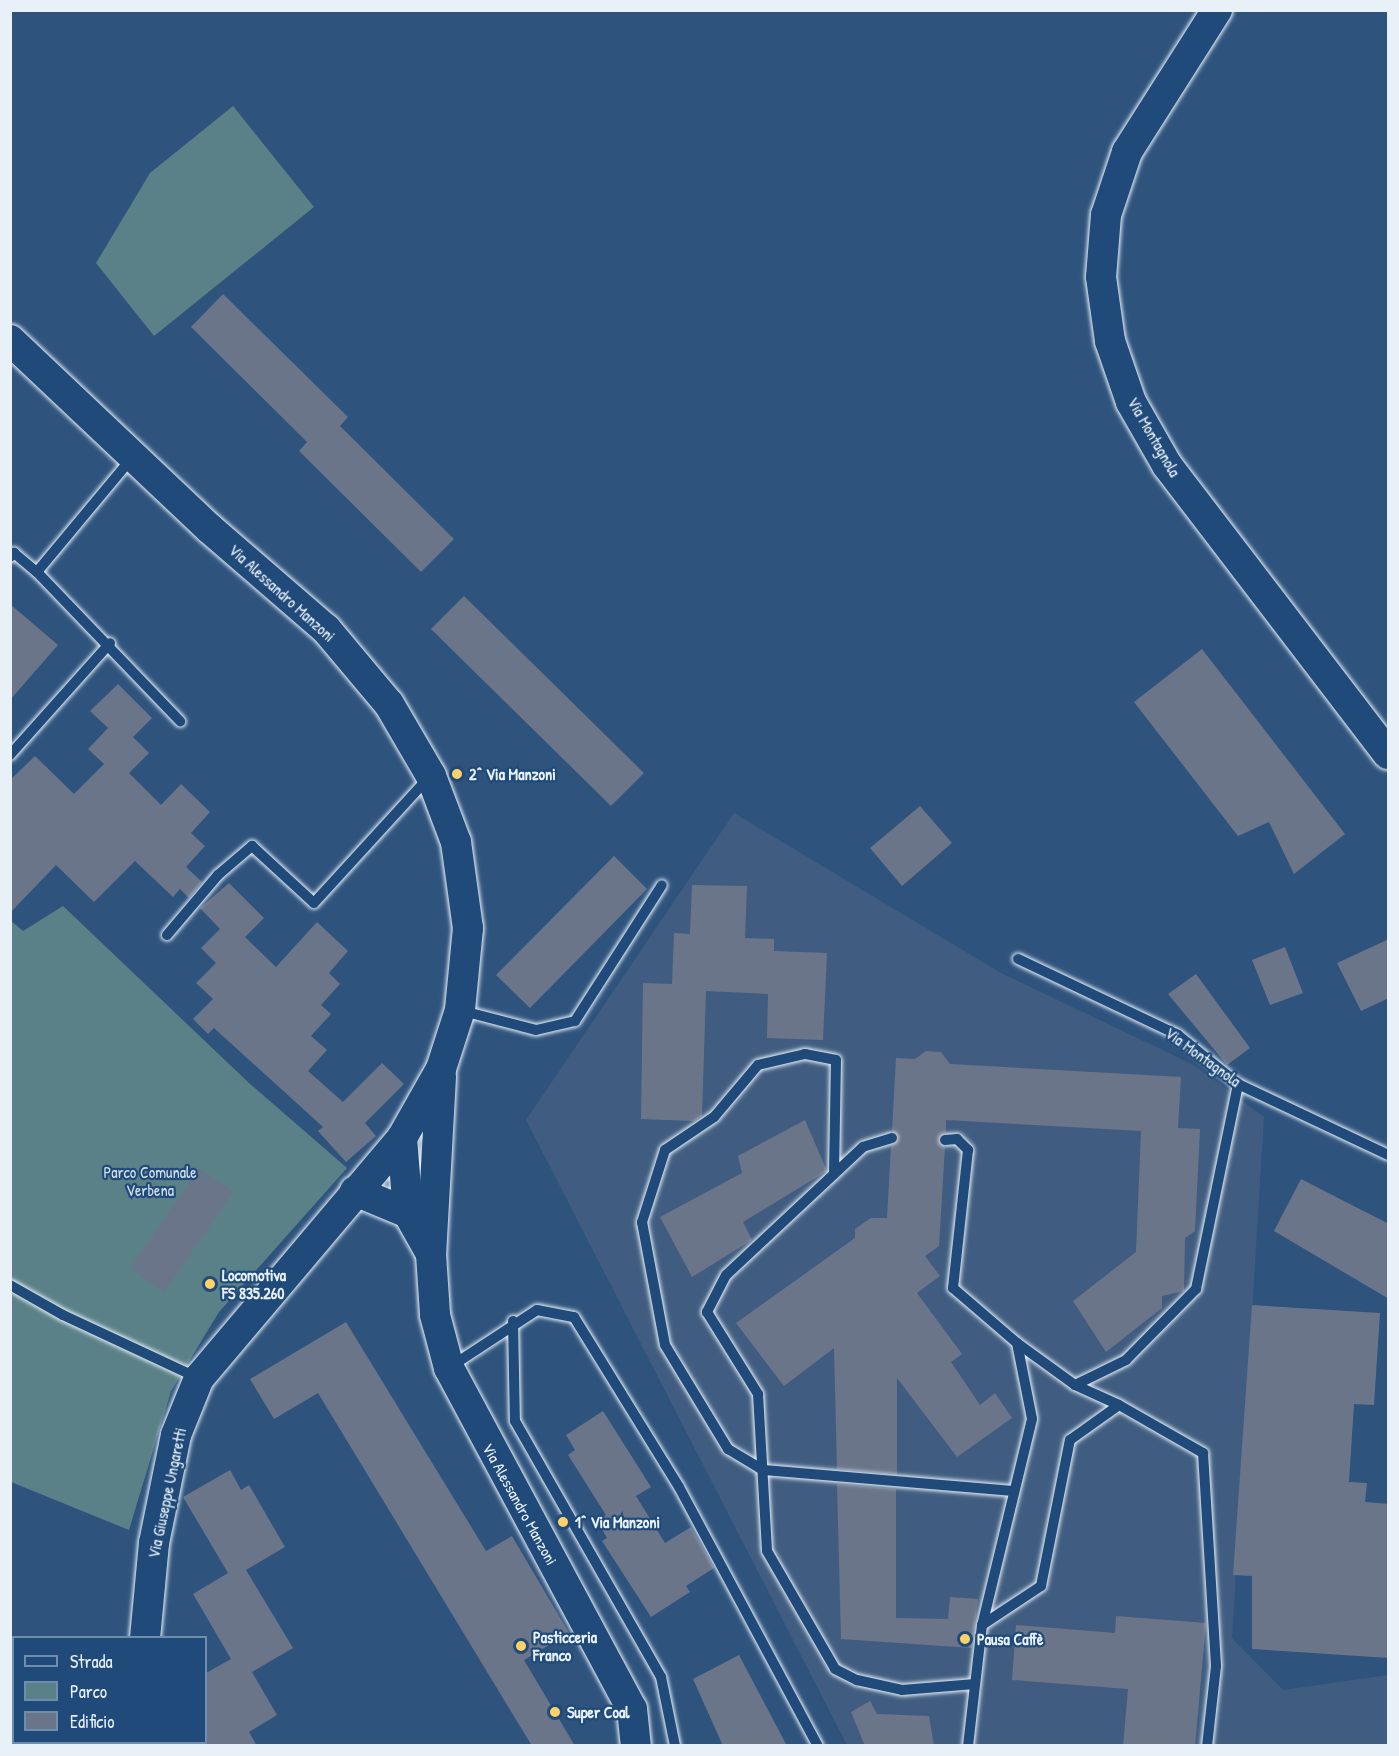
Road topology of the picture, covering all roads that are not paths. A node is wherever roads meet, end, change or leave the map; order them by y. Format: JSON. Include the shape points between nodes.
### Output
{"nodes":[{"id":1,"x":1217,"y":10,"type":"edge"},
{"id":2,"x":10,"y":340,"type":"edge"},
{"id":3,"x":134,"y":457,"type":"junction"},
{"id":4,"x":10,"y":557,"type":"edge"},
{"id":5,"x":37,"y":572,"type":"junction"},
{"id":6,"x":110,"y":643,"type":"junction"},
{"id":7,"x":180,"y":721,"type":"dead end"},
{"id":8,"x":1389,"y":754,"type":"edge"},
{"id":9,"x":10,"y":755,"type":"edge"},
{"id":10,"x":430,"y":776,"type":"junction"},
{"id":11,"x":662,"y":885,"type":"dead end"},
{"id":12,"x":167,"y":935,"type":"dead end"},
{"id":13,"x":1018,"y":959,"type":"dead end"},
{"id":14,"x":460,"y":1010,"type":"junction"},
{"id":15,"x":441,"y":1070,"type":"junction"},
{"id":16,"x":1238,"y":1084,"type":"junction"},
{"id":17,"x":402,"y":1138,"type":"junction"},
{"id":18,"x":892,"y":1138,"type":"dead end"},
{"id":19,"x":945,"y":1140,"type":"dead end"},
{"id":20,"x":1389,"y":1155,"type":"edge"},
{"id":21,"x":834,"y":1173,"type":"junction"},
{"id":22,"x":435,"y":1175,"type":"junction"},
{"id":23,"x":355,"y":1191,"type":"junction"},
{"id":24,"x":408,"y":1213,"type":"junction"},
{"id":25,"x":431,"y":1254,"type":"junction"},
{"id":26,"x":10,"y":1285,"type":"edge"},
{"id":27,"x":513,"y":1321,"type":"junction"},
{"id":28,"x":1017,"y":1343,"type":"junction"},
{"id":29,"x":449,"y":1368,"type":"junction"},
{"id":30,"x":199,"y":1378,"type":"junction"},
{"id":31,"x":1076,"y":1385,"type":"junction"},
{"id":32,"x":1119,"y":1405,"type":"junction"},
{"id":33,"x":763,"y":1470,"type":"junction"},
{"id":34,"x":1014,"y":1491,"type":"junction"},
{"id":35,"x":982,"y":1625,"type":"junction"},
{"id":36,"x":145,"y":1636,"type":"edge"},
{"id":37,"x":975,"y":1684,"type":"junction"},
{"id":38,"x":636,"y":1746,"type":"edge"},
{"id":39,"x":675,"y":1746,"type":"edge"},
{"id":40,"x":818,"y":1746,"type":"edge"},
{"id":41,"x":968,"y":1746,"type":"edge"},
{"id":42,"x":1207,"y":1746,"type":"edge"}],
"edges":[{"from":1,"to":8,"type":"street","name":"Via Montagnola","via":[[1127,152],[1106,215],[1101,277],[1110,341],[1131,402],[1167,465]]},
{"from":2,"to":3,"type":"street","name":"Via Alessandro Manzoni"},
{"from":3,"to":5,"type":"lane"},
{"from":3,"to":10,"type":"street","name":"Via Alessandro Manzoni","via":[[326,629],[389,704]]},
{"from":4,"to":5,"type":"lane","via":[[14,553]]},
{"from":5,"to":6,"type":"lane"},
{"from":6,"to":7,"type":"lane"},
{"from":6,"to":9,"type":"lane"},
{"from":10,"to":12,"type":"lane","via":[[314,903],[252,846],[218,874]]},
{"from":10,"to":14,"type":"street","name":"Via Alessandro Manzoni","via":[[456,842],[468,928]]},
{"from":11,"to":14,"type":"lane","via":[[575,1021],[536,1030]]},
{"from":13,"to":16,"type":"lane","name":"Via Montagnola","via":[[1178,1035]]},
{"from":14,"to":15,"type":"street","name":"Via Alessandro Manzoni"},
{"from":15,"to":17,"type":"street","name":"Via Alessandro Manzoni"},
{"from":15,"to":22,"type":"street","name":"Via Alessandro Manzoni"},
{"from":16,"to":20,"type":"lane","name":"Via Montagnola"},
{"from":16,"to":31,"type":"lane","via":[[1196,1289],[1126,1360]]},
{"from":17,"to":22,"type":"street"},
{"from":17,"to":23,"type":"street","name":"Via Giuseppe Ungaretti"},
{"from":17,"to":24,"type":"street","name":"Via Alessandro Manzoni"},
{"from":18,"to":21,"type":"lane","via":[[862,1147]]},
{"from":19,"to":28,"type":"lane","via":[[957,1139],[968,1150],[953,1288]]},
{"from":21,"to":33,"type":"lane","via":[[726,1275],[707,1312],[758,1394]]},
{"from":21,"to":33,"type":"lane","via":[[836,1060],[805,1054],[758,1065],[714,1117],[665,1150],[642,1222],[665,1345],[728,1449]]},
{"from":22,"to":25,"type":"street","name":"Via Alessandro Manzoni"},
{"from":23,"to":24,"type":"street"},
{"from":23,"to":30,"type":"street","name":"Via Giuseppe Ungaretti"},
{"from":24,"to":25,"type":"street","name":"Via Alessandro Manzoni"},
{"from":25,"to":29,"type":"street","name":"Via Alessandro Manzoni","via":[[435,1315]]},
{"from":26,"to":30,"type":"lane","via":[[63,1315]]},
{"from":27,"to":29,"type":"lane"},
{"from":27,"to":39,"type":"lane","via":[[515,1421],[661,1677]]},
{"from":27,"to":40,"type":"lane","via":[[537,1310],[574,1317],[679,1486]]},
{"from":28,"to":31,"type":"lane"},
{"from":28,"to":34,"type":"lane","via":[[1032,1419]]},
{"from":29,"to":38,"type":"street","name":"Via Alessandro Manzoni","via":[[632,1709]]},
{"from":30,"to":36,"type":"street","name":"Via Giuseppe Ungaretti","via":[[177,1435],[154,1543]]},
{"from":31,"to":32,"type":"lane"},
{"from":32,"to":35,"type":"lane","via":[[1070,1440],[1041,1586]]},
{"from":32,"to":42,"type":"lane","via":[[1203,1453],[1216,1666]]},
{"from":33,"to":34,"type":"lane"},
{"from":33,"to":37,"type":"lane","via":[[767,1551],[835,1669],[857,1680],[902,1690]]},
{"from":34,"to":35,"type":"lane"},
{"from":35,"to":37,"type":"lane"},
{"from":37,"to":41,"type":"lane"}]}
